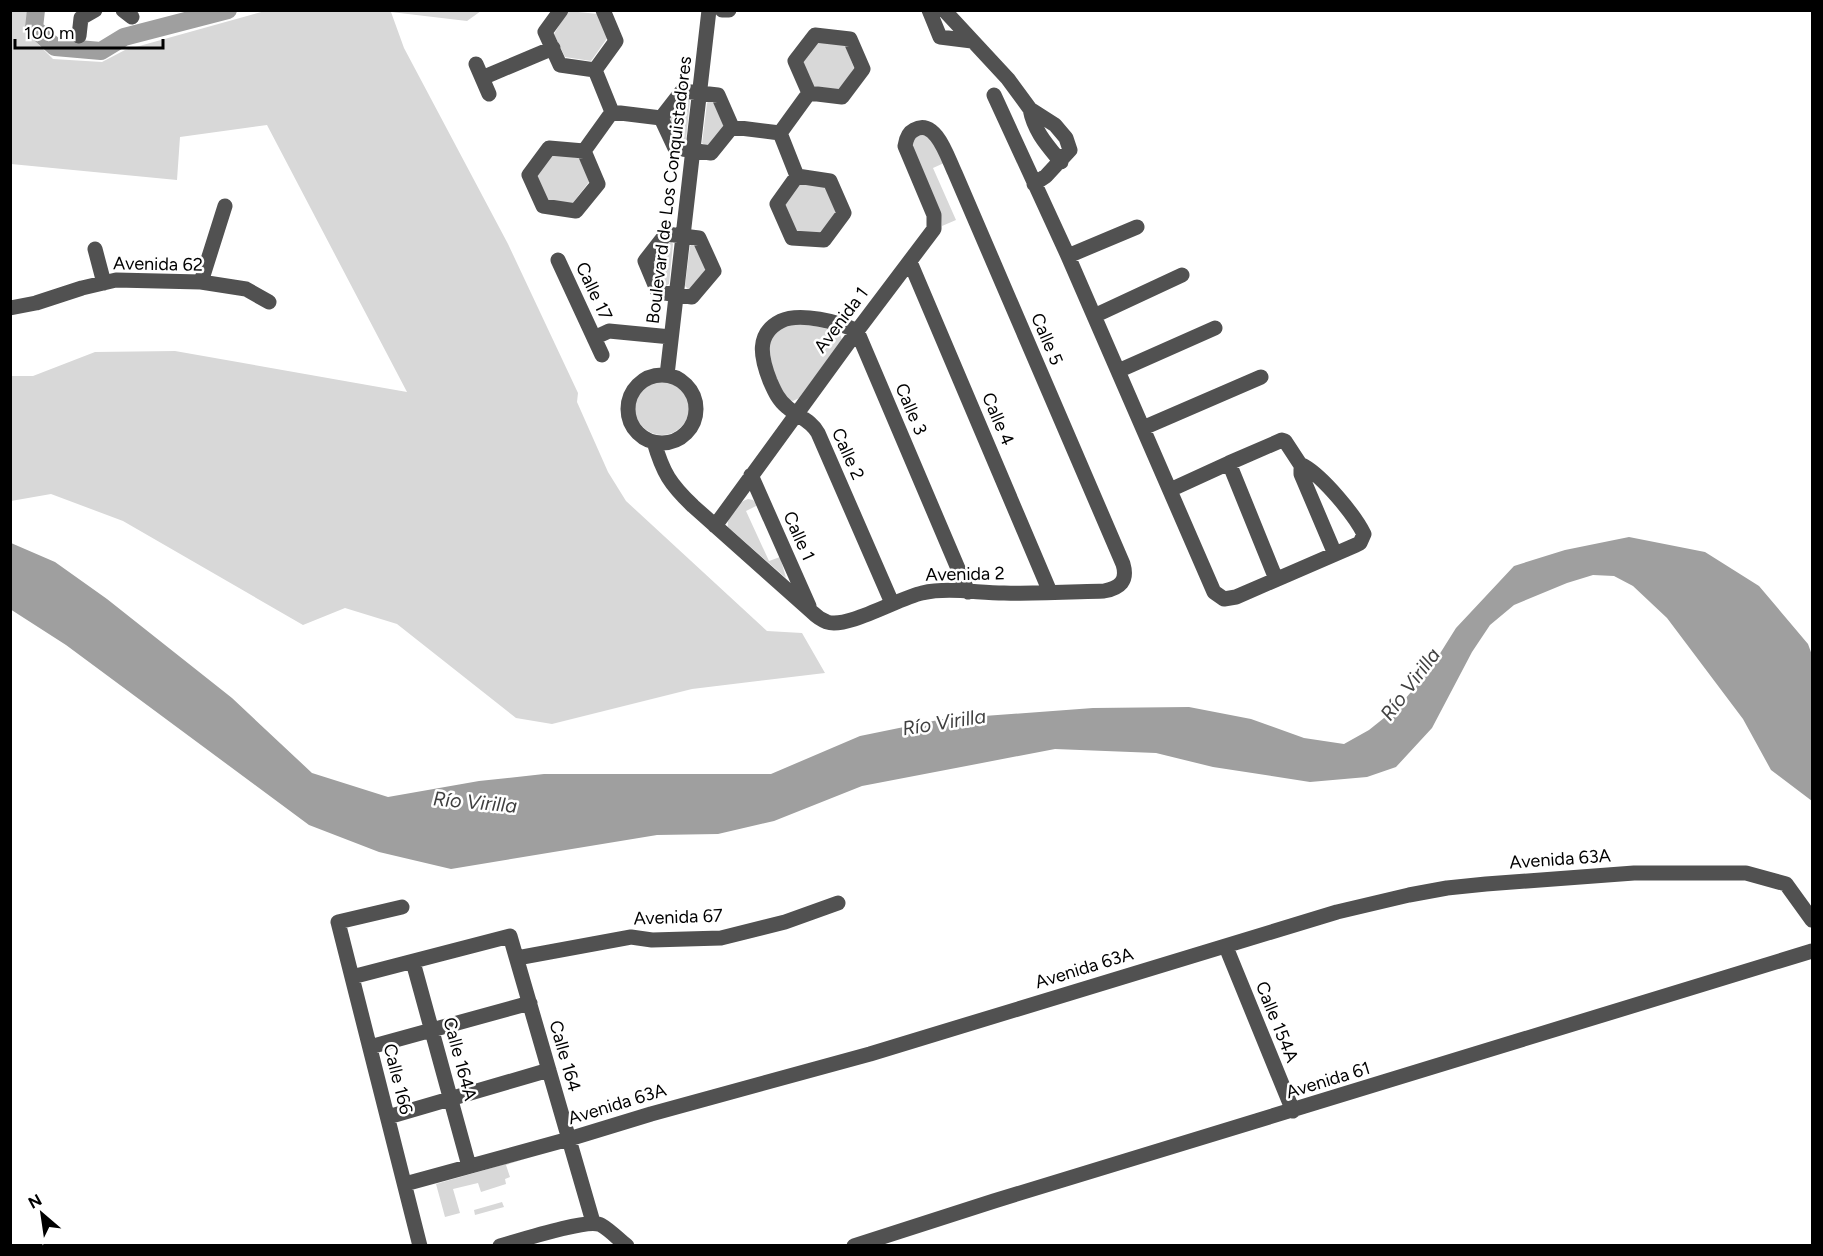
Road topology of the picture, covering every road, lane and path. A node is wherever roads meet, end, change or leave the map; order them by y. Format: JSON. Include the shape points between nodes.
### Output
{"nodes":[{"id":1,"x":95,"y":10,"type":"edge"},
{"id":2,"x":561,"y":10,"type":"edge"},
{"id":3,"x":603,"y":10,"type":"edge"},
{"id":4,"x":709,"y":10,"type":"edge"},
{"id":5,"x":722,"y":10,"type":"edge"},
{"id":6,"x":729,"y":10,"type":"edge"},
{"id":7,"x":928,"y":10,"type":"edge"},
{"id":8,"x":944,"y":10,"type":"edge"},
{"id":9,"x":79,"y":36,"type":"dead end"},
{"id":10,"x":972,"y":41,"type":"junction"},
{"id":11,"x":552,"y":48,"type":"junction"},
{"id":12,"x":595,"y":70,"type":"junction"},
{"id":13,"x":700,"y":93,"type":"junction"},
{"id":14,"x":809,"y":93,"type":"junction"},
{"id":15,"x":489,"y":94,"type":"dead end"},
{"id":16,"x":994,"y":95,"type":"dead end"},
{"id":17,"x":612,"y":112,"type":"junction"},
{"id":18,"x":661,"y":118,"type":"junction"},
{"id":19,"x":732,"y":127,"type":"junction"},
{"id":20,"x":916,"y":129,"type":"joint"},
{"id":21,"x":780,"y":133,"type":"junction"},
{"id":22,"x":693,"y":150,"type":"junction"},
{"id":23,"x":584,"y":152,"type":"junction"},
{"id":24,"x":797,"y":176,"type":"junction"},
{"id":25,"x":1034,"y":184,"type":"junction"},
{"id":26,"x":225,"y":206,"type":"dead end"},
{"id":27,"x":1137,"y":227,"type":"dead end"},
{"id":28,"x":683,"y":236,"type":"junction"},
{"id":29,"x":95,"y":249,"type":"dead end"},
{"id":30,"x":1068,"y":256,"type":"junction"},
{"id":31,"x":558,"y":260,"type":"dead end"},
{"id":32,"x":910,"y":262,"type":"junction"},
{"id":33,"x":1182,"y":275,"type":"dead end"},
{"id":34,"x":201,"y":282,"type":"junction"},
{"id":35,"x":105,"y":283,"type":"junction"},
{"id":36,"x":676,"y":295,"type":"junction"},
{"id":37,"x":269,"y":302,"type":"dead end"},
{"id":38,"x":10,"y":308,"type":"edge"},
{"id":39,"x":1094,"y":316,"type":"junction"},
{"id":40,"x":1215,"y":328,"type":"dead end"},
{"id":41,"x":857,"y":331,"type":"junction"},
{"id":42,"x":671,"y":337,"type":"junction"},
{"id":43,"x":594,"y":338,"type":"junction"},
{"id":44,"x":602,"y":355,"type":"dead end"},
{"id":45,"x":1118,"y":370,"type":"junction"},
{"id":46,"x":667,"y":375,"type":"junction"},
{"id":47,"x":1261,"y":377,"type":"dead end"},
{"id":48,"x":796,"y":413,"type":"junction"},
{"id":49,"x":1143,"y":428,"type":"junction"},
{"id":50,"x":654,"y":442,"type":"junction"},
{"id":51,"x":1229,"y":463,"type":"junction"},
{"id":52,"x":1302,"y":467,"type":"junction"},
{"id":53,"x":751,"y":475,"type":"junction"},
{"id":54,"x":1170,"y":490,"type":"junction"},
{"id":55,"x":715,"y":525,"type":"junction"},
{"id":56,"x":1335,"y":554,"type":"junction"},
{"id":57,"x":1276,"y":579,"type":"junction"},
{"id":58,"x":1123,"y":581,"type":"joint"},
{"id":59,"x":968,"y":592,"type":"junction"},
{"id":60,"x":1050,"y":592,"type":"junction"},
{"id":61,"x":891,"y":603,"type":"junction"},
{"id":62,"x":812,"y":612,"type":"junction"},
{"id":63,"x":838,"y":903,"type":"dead end"},
{"id":64,"x":402,"y":907,"type":"dead end"},
{"id":65,"x":1812,"y":920,"type":"edge"},
{"id":66,"x":1226,"y":947,"type":"junction"},
{"id":67,"x":1812,"y":951,"type":"edge"},
{"id":68,"x":517,"y":958,"type":"junction"},
{"id":69,"x":413,"y":962,"type":"junction"},
{"id":70,"x":352,"y":978,"type":"junction"},
{"id":71,"x":530,"y":1003,"type":"junction"},
{"id":72,"x":432,"y":1031,"type":"junction"},
{"id":73,"x":370,"y":1047,"type":"junction"},
{"id":74,"x":549,"y":1070,"type":"junction"},
{"id":75,"x":451,"y":1100,"type":"junction"},
{"id":76,"x":1293,"y":1111,"type":"junction"},
{"id":77,"x":388,"y":1118,"type":"junction"},
{"id":78,"x":569,"y":1139,"type":"junction"},
{"id":79,"x":469,"y":1166,"type":"junction"},
{"id":80,"x":405,"y":1184,"type":"junction"},
{"id":81,"x":593,"y":1222,"type":"junction"},
{"id":82,"x":420,"y":1245,"type":"edge"},
{"id":83,"x":500,"y":1245,"type":"edge"},
{"id":84,"x":627,"y":1245,"type":"edge"},
{"id":85,"x":854,"y":1245,"type":"edge"}],
"edges":[{"from":1,"to":9,"type":"street","via":[[81,18]]},
{"from":2,"to":11,"type":"street","via":[[545,32]]},
{"from":3,"to":12,"type":"street","via":[[616,41]]},
{"from":4,"to":13,"type":"street","name":"Boulevard de Los Conquistadores"},
{"from":5,"to":6,"type":"street"},
{"from":7,"to":10,"type":"street","via":[[940,36]]},
{"from":8,"to":10,"type":"street"},
{"from":10,"to":25,"type":"street","via":[[1030,109],[1055,125],[1069,144],[1070,150],[1061,162]]},
{"from":11,"to":12,"type":"street","via":[[560,65]]},
{"from":11,"to":15,"type":"street","via":[[479,71]]},
{"from":12,"to":17,"type":"street"},
{"from":13,"to":18,"type":"street","via":[[682,90]]},
{"from":13,"to":19,"type":"street","via":[[718,95]]},
{"from":13,"to":22,"type":"street","name":"Boulevard de Los Conquistadores"},
{"from":14,"to":14,"type":"street","via":[[842,97],[863,69],[850,39],[815,35],[795,61]]},
{"from":14,"to":21,"type":"street"},
{"from":16,"to":25,"type":"street"},
{"from":17,"to":18,"type":"street"},
{"from":17,"to":23,"type":"street"},
{"from":18,"to":22,"type":"street","via":[[675,148]]},
{"from":19,"to":21,"type":"street"},
{"from":19,"to":22,"type":"street","via":[[711,153]]},
{"from":20,"to":32,"type":"street","name":"Avenida 1","via":[[906,138],[905,146],[935,222],[928,239]]},
{"from":20,"to":58,"type":"street","name":"Calle 5","via":[[930,129],[955,174],[1123,564]]},
{"from":21,"to":24,"type":"street"},
{"from":22,"to":28,"type":"street","name":"Boulevard de Los Conquistadores"},
{"from":23,"to":23,"type":"street","via":[[549,148],[529,175],[543,206],[576,211],[598,184]]},
{"from":24,"to":24,"type":"street","via":[[777,204],[784,221],[792,238],[824,240],[844,213],[830,181]]},
{"from":25,"to":30,"type":"street"},
{"from":26,"to":34,"type":"street"},
{"from":27,"to":30,"type":"street"},
{"from":28,"to":36,"type":"street","name":"Boulevard de Los Conquistadores"},
{"from":28,"to":36,"type":"street","via":[[699,238],[714,271],[692,297]]},
{"from":28,"to":36,"type":"street","via":[[666,234],[645,261],[658,292]]},
{"from":29,"to":35,"type":"street"},
{"from":30,"to":39,"type":"street"},
{"from":31,"to":43,"type":"street","name":"Calle 17"},
{"from":32,"to":41,"type":"street","name":"Avenida 1"},
{"from":32,"to":60,"type":"street","name":"Calle 4"},
{"from":33,"to":39,"type":"street"},
{"from":34,"to":35,"type":"street","name":"Avenida 62"},
{"from":34,"to":37,"type":"street","name":"Avenida 62","via":[[246,289]]},
{"from":35,"to":38,"type":"street","name":"Avenida 62"},
{"from":36,"to":42,"type":"street","name":"Boulevard de Los Conquistadores"},
{"from":39,"to":45,"type":"street"},
{"from":40,"to":45,"type":"street"},
{"from":41,"to":48,"type":"street","name":"Avenida 1"},
{"from":41,"to":48,"type":"street","name":"Calle 2","via":[[828,321],[796,318],[784,320],[766,334],[760,347],[762,363],[775,393]]},
{"from":41,"to":59,"type":"street","name":"Calle 3"},
{"from":42,"to":43,"type":"street","name":"Calle 17","via":[[609,331]]},
{"from":42,"to":46,"type":"street","name":"Boulevard de Los Conquistadores"},
{"from":43,"to":44,"type":"street","name":"Calle 17"},
{"from":45,"to":49,"type":"street"},
{"from":46,"to":50,"type":"street","via":[[644,380],[629,397],[629,420],[644,438]]},
{"from":46,"to":50,"type":"street","via":[[677,378],[693,393],[696,415],[685,434],[676,440]]},
{"from":47,"to":49,"type":"street"},
{"from":48,"to":53,"type":"street","name":"Avenida 1"},
{"from":48,"to":61,"type":"street","name":"Calle 2","via":[[818,433]]},
{"from":49,"to":54,"type":"street"},
{"from":50,"to":55,"type":"street","via":[[666,476],[678,493]]},
{"from":51,"to":52,"type":"street","via":[[1282,440]]},
{"from":51,"to":54,"type":"street"},
{"from":51,"to":57,"type":"street"},
{"from":52,"to":56,"type":"street"},
{"from":52,"to":56,"type":"street","via":[[1339,498],[1364,534],[1359,543]]},
{"from":53,"to":55,"type":"street","name":"Avenida 1"},
{"from":53,"to":62,"type":"street","name":"Calle 1"},
{"from":54,"to":57,"type":"street","via":[[1214,592],[1229,599]]},
{"from":55,"to":62,"type":"street","name":"Avenida 2"},
{"from":56,"to":57,"type":"street"},
{"from":58,"to":60,"type":"street","name":"Avenida 2","via":[[1116,589],[1104,591]]},
{"from":59,"to":60,"type":"street","name":"Avenida 2"},
{"from":59,"to":61,"type":"street","name":"Avenida 2","via":[[924,592]]},
{"from":61,"to":62,"type":"street","name":"Avenida 2","via":[[835,624]]},
{"from":63,"to":68,"type":"street","name":"Avenida 67","via":[[785,922],[721,938],[631,937]]},
{"from":64,"to":70,"type":"street","name":"Calle 166","via":[[338,922]]},
{"from":65,"to":66,"type":"street","name":"Avenida 63A","via":[[1786,884],[1746,873],[1673,872],[1447,888],[1373,902]]},
{"from":66,"to":76,"type":"street","name":"Calle 154A"},
{"from":66,"to":78,"type":"street","name":"Avenida 63A"},
{"from":67,"to":76,"type":"street","name":"Avenida 61"},
{"from":68,"to":69,"type":"street","name":"Calle 164","via":[[510,936]]},
{"from":68,"to":71,"type":"street","name":"Calle 164"},
{"from":69,"to":70,"type":"street"},
{"from":69,"to":72,"type":"street","name":"Calle 164A"},
{"from":70,"to":73,"type":"street","name":"Calle 166"},
{"from":71,"to":72,"type":"street"},
{"from":71,"to":74,"type":"street","name":"Calle 164"},
{"from":72,"to":73,"type":"street"},
{"from":72,"to":75,"type":"street","name":"Calle 164A"},
{"from":73,"to":77,"type":"street","name":"Calle 166"},
{"from":74,"to":75,"type":"street"},
{"from":74,"to":78,"type":"street","name":"Calle 164"},
{"from":75,"to":77,"type":"street"},
{"from":75,"to":79,"type":"street","name":"Calle 164A"},
{"from":76,"to":85,"type":"street","name":"Avenida 61"},
{"from":77,"to":80,"type":"street","name":"Calle 166"},
{"from":78,"to":79,"type":"street","name":"Avenida 63A"},
{"from":78,"to":81,"type":"street","name":"Calle 164"},
{"from":79,"to":80,"type":"street","name":"Avenida 63A"},
{"from":80,"to":82,"type":"street","name":"Calle 166"},
{"from":81,"to":83,"type":"street"},
{"from":81,"to":84,"type":"street"}]}
